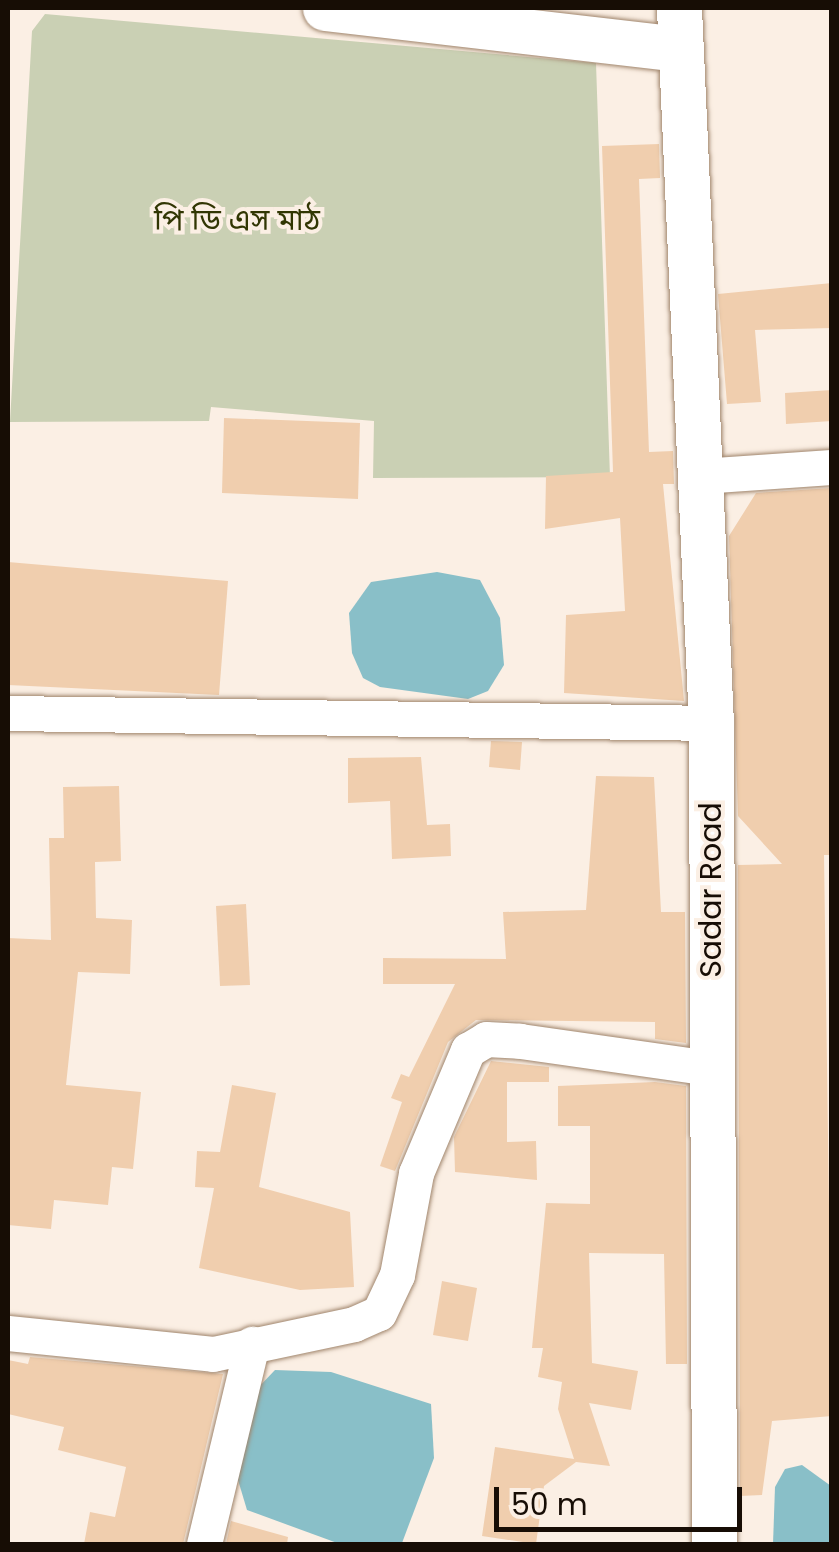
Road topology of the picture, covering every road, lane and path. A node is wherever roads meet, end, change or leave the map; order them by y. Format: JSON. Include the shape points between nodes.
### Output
{"nodes":[{"id":1,"x":324,"y":8,"type":"edge"},
{"id":2,"x":678,"y":28,"type":"edge"},
{"id":3,"x":832,"y":467,"type":"edge"},
{"id":4,"x":700,"y":476,"type":"junction"},
{"id":5,"x":8,"y":713,"type":"edge"},
{"id":6,"x":711,"y":723,"type":"junction"},
{"id":7,"x":710,"y":1068,"type":"junction"},
{"id":8,"x":8,"y":1333,"type":"edge"},
{"id":9,"x":252,"y":1344,"type":"junction"},
{"id":10,"x":204,"y":1544,"type":"edge"},
{"id":11,"x":714,"y":1544,"type":"edge"}],
"edges":[{"from":1,"to":2,"type":"street"},
{"from":2,"to":4,"type":"street","name":"Sadar Road"},
{"from":3,"to":4,"type":"street"},
{"from":4,"to":6,"type":"street","name":"Sadar Road"},
{"from":5,"to":6,"type":"street"},
{"from":6,"to":7,"type":"street","name":"Sadar Road"},
{"from":7,"to":9,"type":"street","via":[[486,1040],[468,1050],[379,1313]]},
{"from":7,"to":11,"type":"street","name":"Sadar Road"},
{"from":8,"to":9,"type":"street","via":[[213,1354]]},
{"from":9,"to":10,"type":"street"}]}
